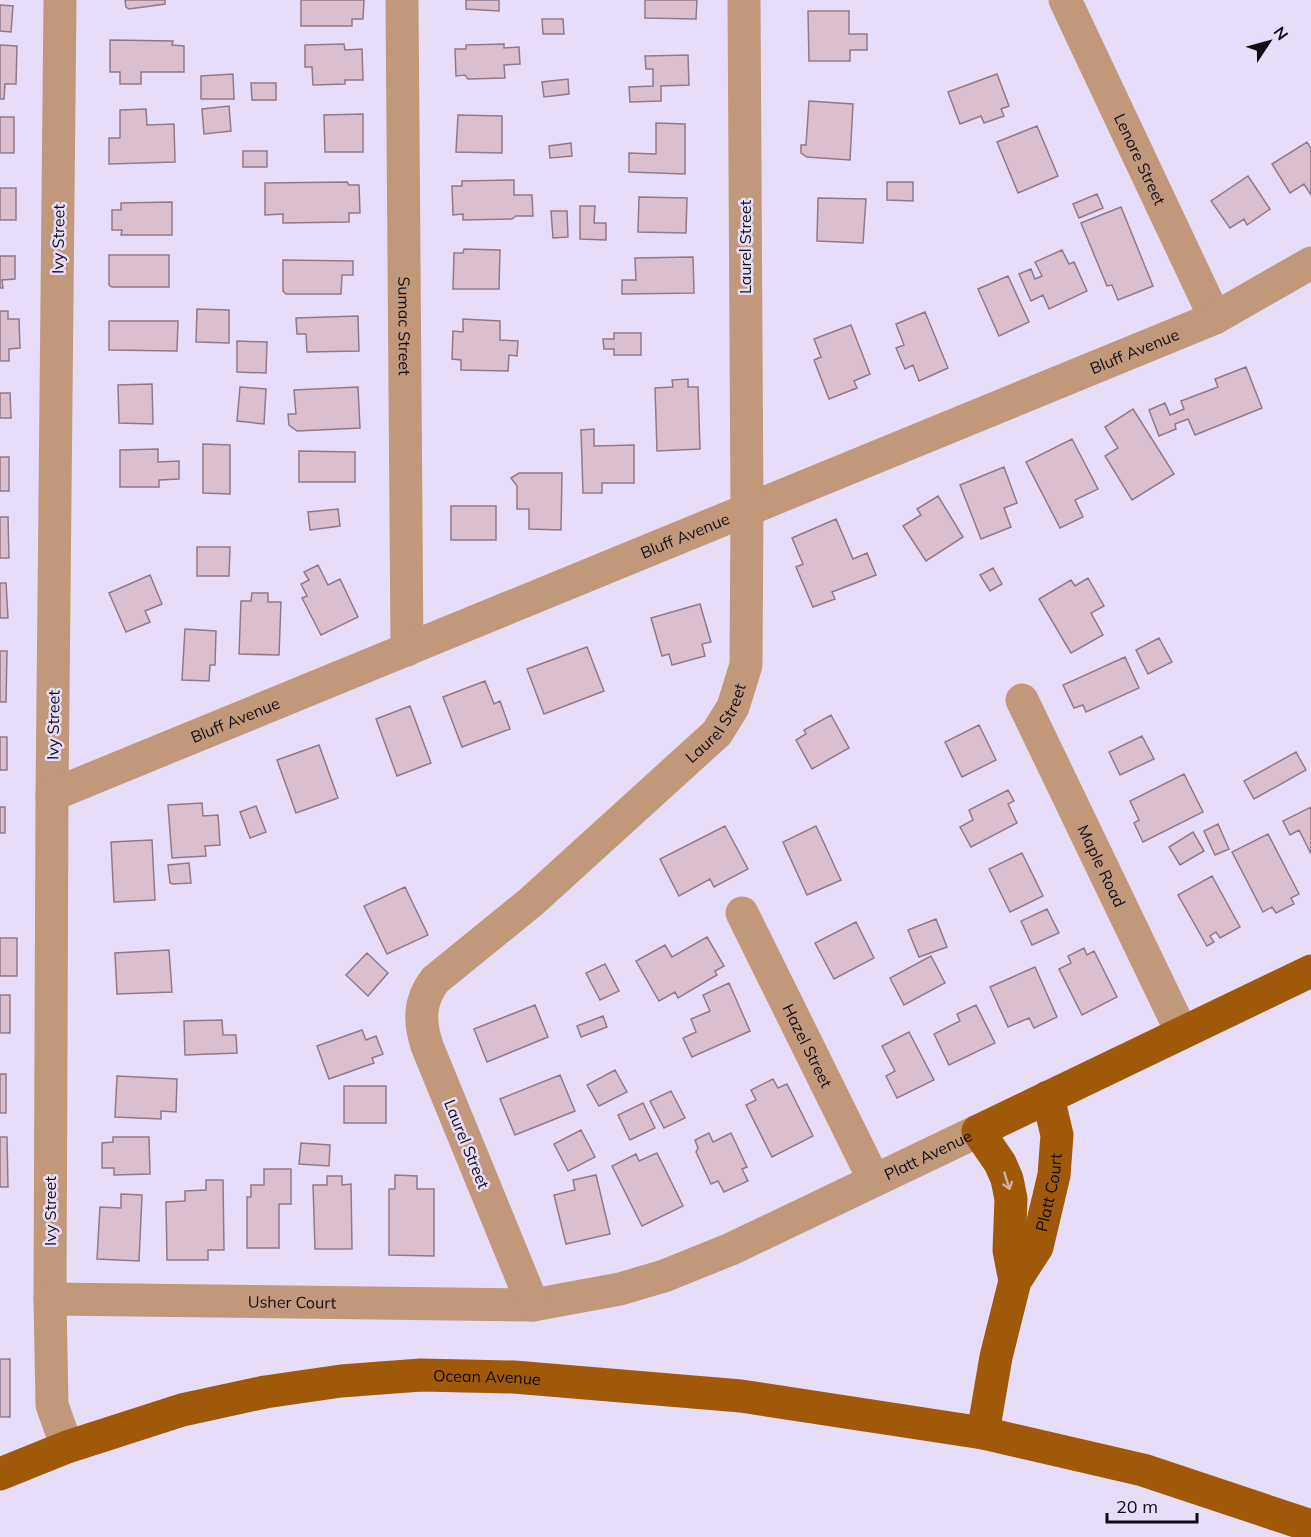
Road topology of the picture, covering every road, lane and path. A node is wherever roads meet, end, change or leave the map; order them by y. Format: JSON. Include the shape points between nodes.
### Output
{"nodes":[{"id":1,"x":60,"y":0,"type":"edge"},
{"id":2,"x":402,"y":0,"type":"edge"},
{"id":3,"x":744,"y":0,"type":"edge"},
{"id":4,"x":1065,"y":0,"type":"edge"},
{"id":5,"x":1311,"y":263,"type":"edge"},
{"id":6,"x":1215,"y":318,"type":"junction"},
{"id":7,"x":747,"y":510,"type":"junction"},
{"id":8,"x":407,"y":650,"type":"junction"},
{"id":9,"x":1022,"y":700,"type":"dead end"},
{"id":10,"x":52,"y":795,"type":"junction"},
{"id":11,"x":742,"y":912,"type":"dead end"},
{"id":12,"x":1311,"y":971,"type":"edge"},
{"id":13,"x":1182,"y":1032,"type":"junction"},
{"id":14,"x":1048,"y":1097,"type":"junction"},
{"id":15,"x":978,"y":1131,"type":"junction"},
{"id":16,"x":874,"y":1180,"type":"junction"},
{"id":17,"x":1015,"y":1281,"type":"junction"},
{"id":18,"x":50,"y":1299,"type":"junction"},
{"id":19,"x":533,"y":1305,"type":"junction"},
{"id":20,"x":983,"y":1433,"type":"junction"},
{"id":21,"x":67,"y":1448,"type":"junction"},
{"id":22,"x":0,"y":1474,"type":"edge"},
{"id":23,"x":1311,"y":1526,"type":"edge"}],
"edges":[{"from":1,"to":10,"type":"street","name":"Ivy Street"},
{"from":2,"to":8,"type":"street","name":"Sumac Street"},
{"from":3,"to":7,"type":"street","name":"Laurel Street"},
{"from":4,"to":6,"type":"street","name":"Lenore Street"},
{"from":5,"to":6,"type":"street","name":"Bluff Avenue"},
{"from":6,"to":7,"type":"street","name":"Bluff Avenue"},
{"from":7,"to":8,"type":"street","name":"Bluff Avenue"},
{"from":7,"to":19,"type":"street","name":"Laurel Street","via":[[746,666],[733,707],[717,733],[531,902],[446,970],[427,991],[422,1003],[422,1030],[427,1046]]},
{"from":8,"to":10,"type":"street","name":"Bluff Avenue"},
{"from":9,"to":13,"type":"street","name":"Maple Road"},
{"from":10,"to":18,"type":"street","name":"Ivy Street"},
{"from":11,"to":16,"type":"street","name":"Hazel Street"},
{"from":12,"to":13,"type":"main road","name":"Platt Avenue"},
{"from":13,"to":14,"type":"main road","name":"Platt Avenue"},
{"from":14,"to":15,"type":"main road","name":"Platt Avenue"},
{"from":14,"to":17,"type":"main road","name":"Platt Court","via":[[1057,1135],[1054,1174],[1037,1247]]},
{"from":15,"to":16,"type":"street","name":"Platt Avenue"},
{"from":15,"to":17,"type":"main road","name":"Platt Court","one_way":true,"via":[[1008,1179]]},
{"from":16,"to":19,"type":"street","name":"Platt Avenue","via":[[731,1249],[664,1276],[620,1289]]},
{"from":17,"to":20,"type":"main road","name":"Platt Court"},
{"from":18,"to":19,"type":"street","name":"Usher Court"},
{"from":18,"to":21,"type":"street","name":"Ivy Street","via":[[52,1405]]},
{"from":20,"to":21,"type":"main road","name":"Ocean Avenue","via":[[741,1396],[514,1377],[421,1375],[266,1392],[182,1410]]},
{"from":20,"to":23,"type":"main road","name":"Ocean Avenue","via":[[1143,1470]]},
{"from":21,"to":22,"type":"main road","name":"Ocean Avenue"}]}
